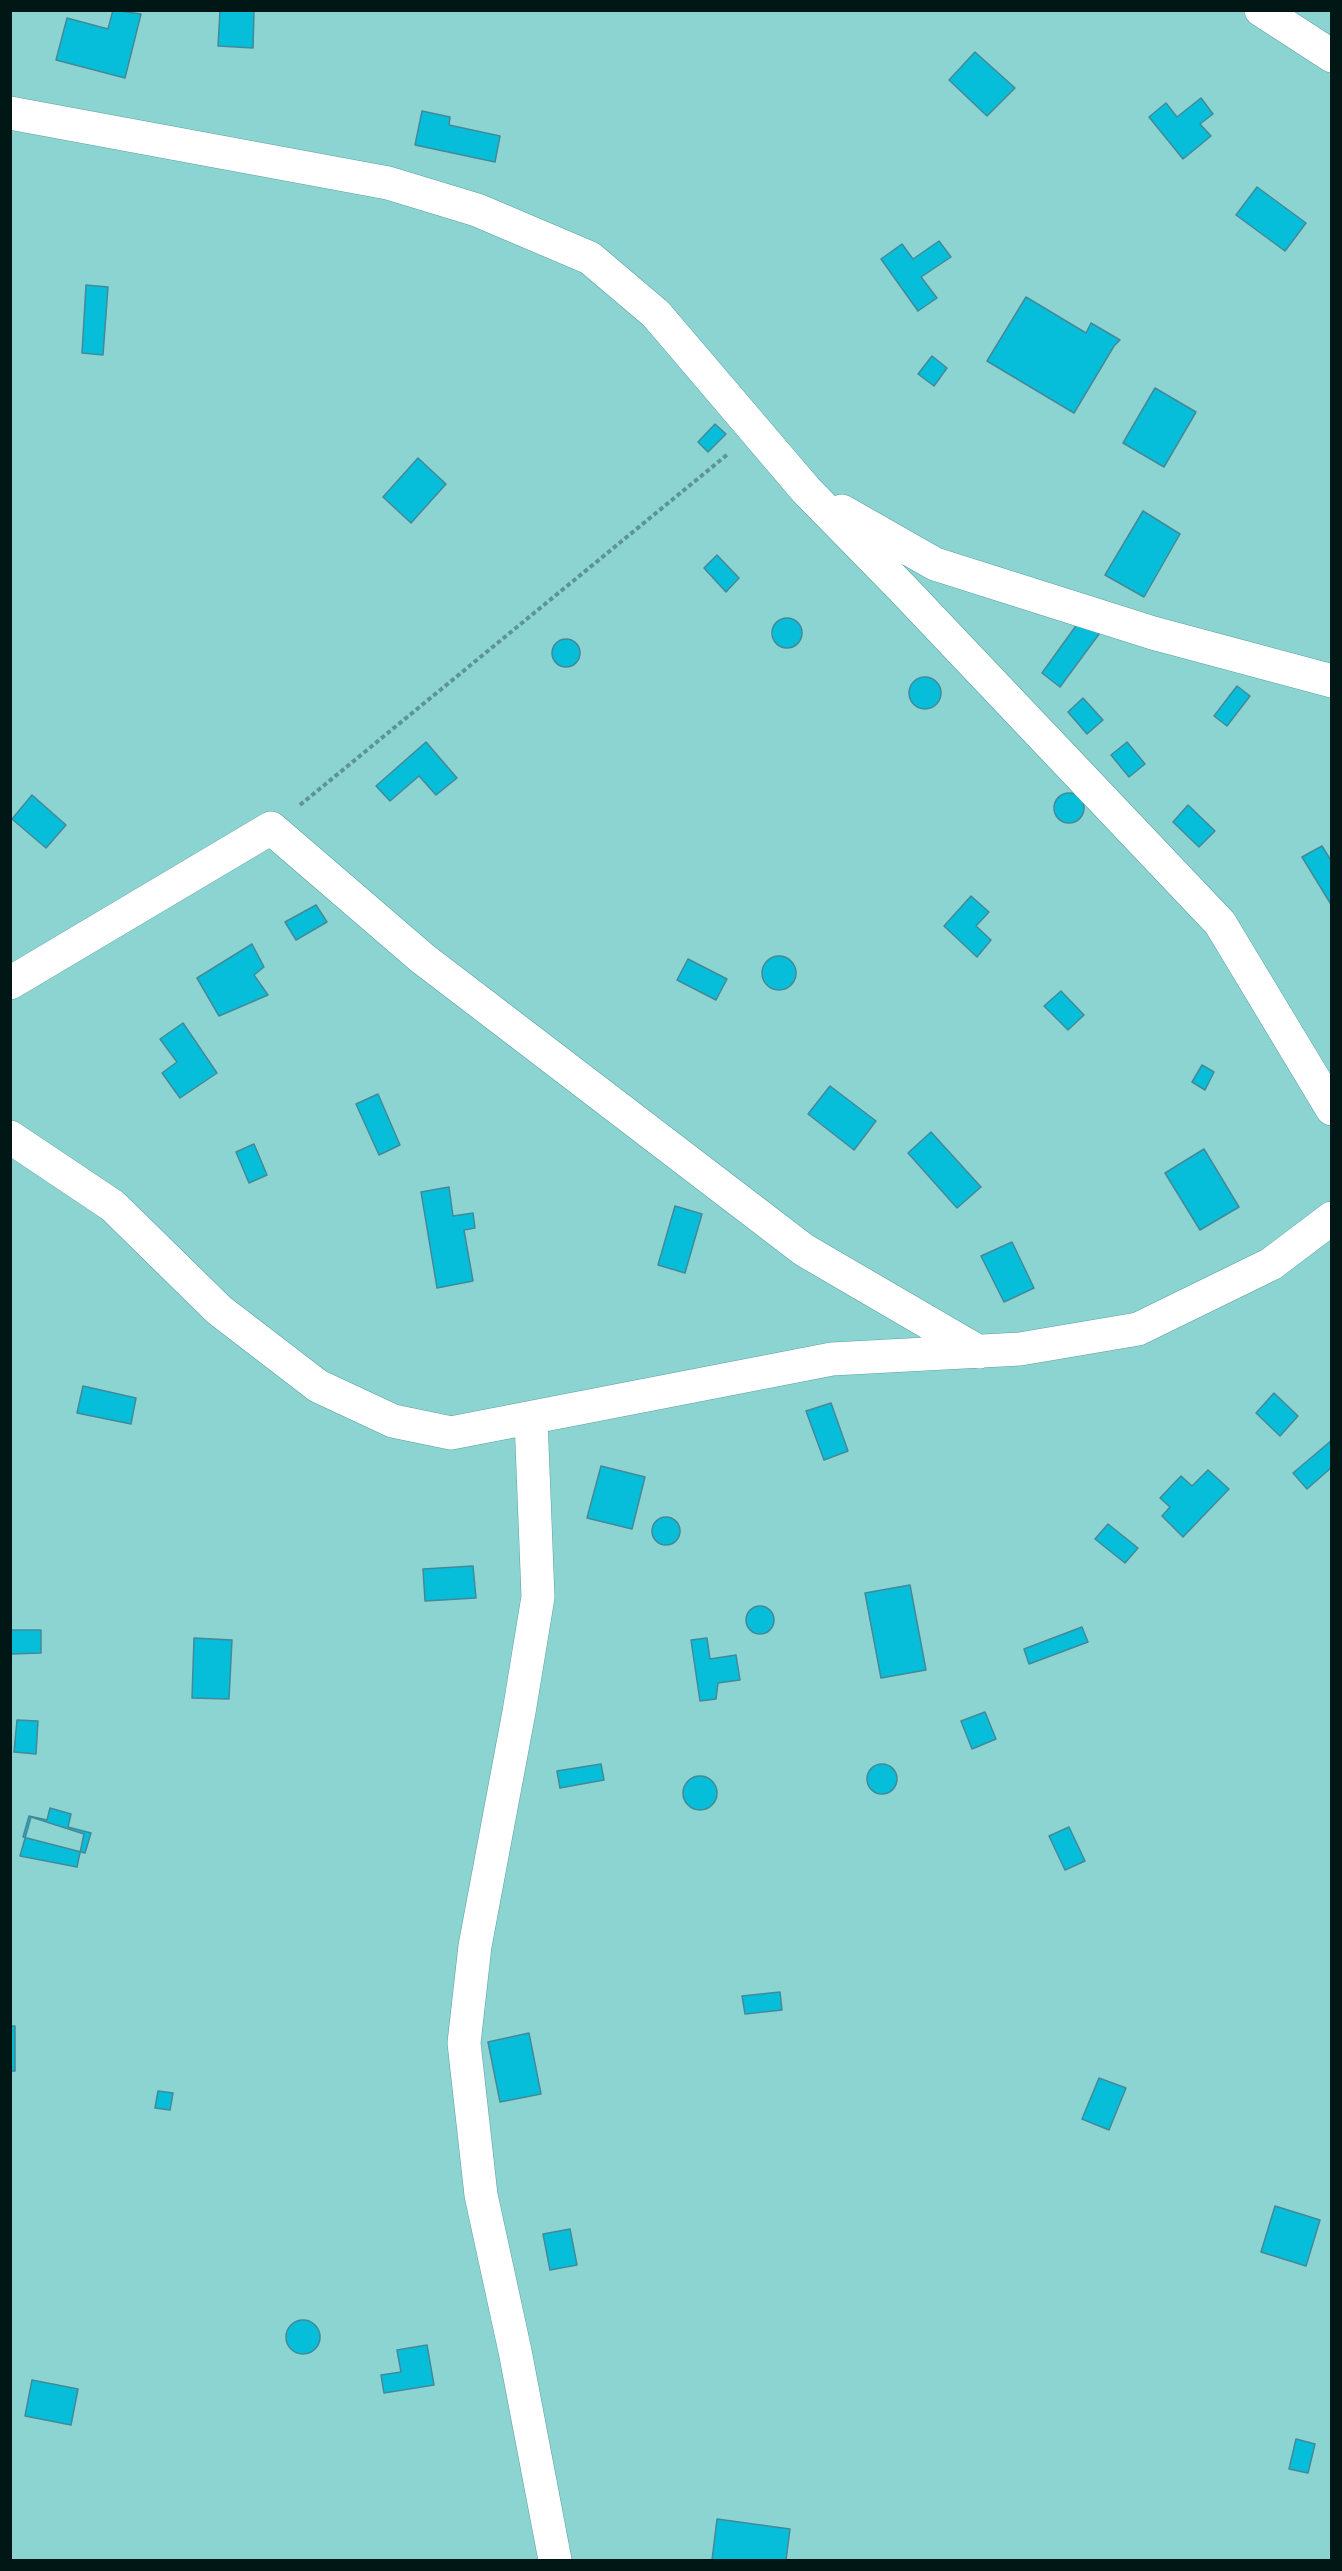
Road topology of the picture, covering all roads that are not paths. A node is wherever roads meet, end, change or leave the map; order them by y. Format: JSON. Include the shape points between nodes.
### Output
{"nodes":[{"id":1,"x":1261,"y":10,"type":"edge"},
{"id":2,"x":1332,"y":56,"type":"edge"},
{"id":3,"x":10,"y":113,"type":"edge"},
{"id":4,"x":806,"y":490,"type":"junction"},
{"id":5,"x":1332,"y":681,"type":"edge"},
{"id":6,"x":10,"y":982,"type":"edge"},
{"id":7,"x":1332,"y":1109,"type":"edge"},
{"id":8,"x":10,"y":1137,"type":"edge"},
{"id":9,"x":1332,"y":1218,"type":"edge"},
{"id":10,"x":979,"y":1352,"type":"junction"},
{"id":11,"x":531,"y":1419,"type":"junction"},
{"id":12,"x":555,"y":2560,"type":"edge"}],
"edges":[{"from":1,"to":2,"type":"street"},
{"from":3,"to":4,"type":"street","via":[[388,183],[477,210],[590,258],[656,314]]},
{"from":4,"to":5,"type":"street","via":[[935,564],[1142,630]]},
{"from":4,"to":7,"type":"street","via":[[1220,923]]},
{"from":6,"to":10,"type":"street","via":[[271,828],[422,958],[804,1250]]},
{"from":8,"to":11,"type":"street","via":[[113,1206],[219,1310],[318,1386],[393,1421],[452,1433]]},
{"from":9,"to":10,"type":"street","via":[[1271,1264],[1138,1329]]},
{"from":10,"to":11,"type":"street","via":[[832,1359]]},
{"from":11,"to":12,"type":"street","via":[[538,1597],[475,1946],[464,2043],[481,2195]]}]}
